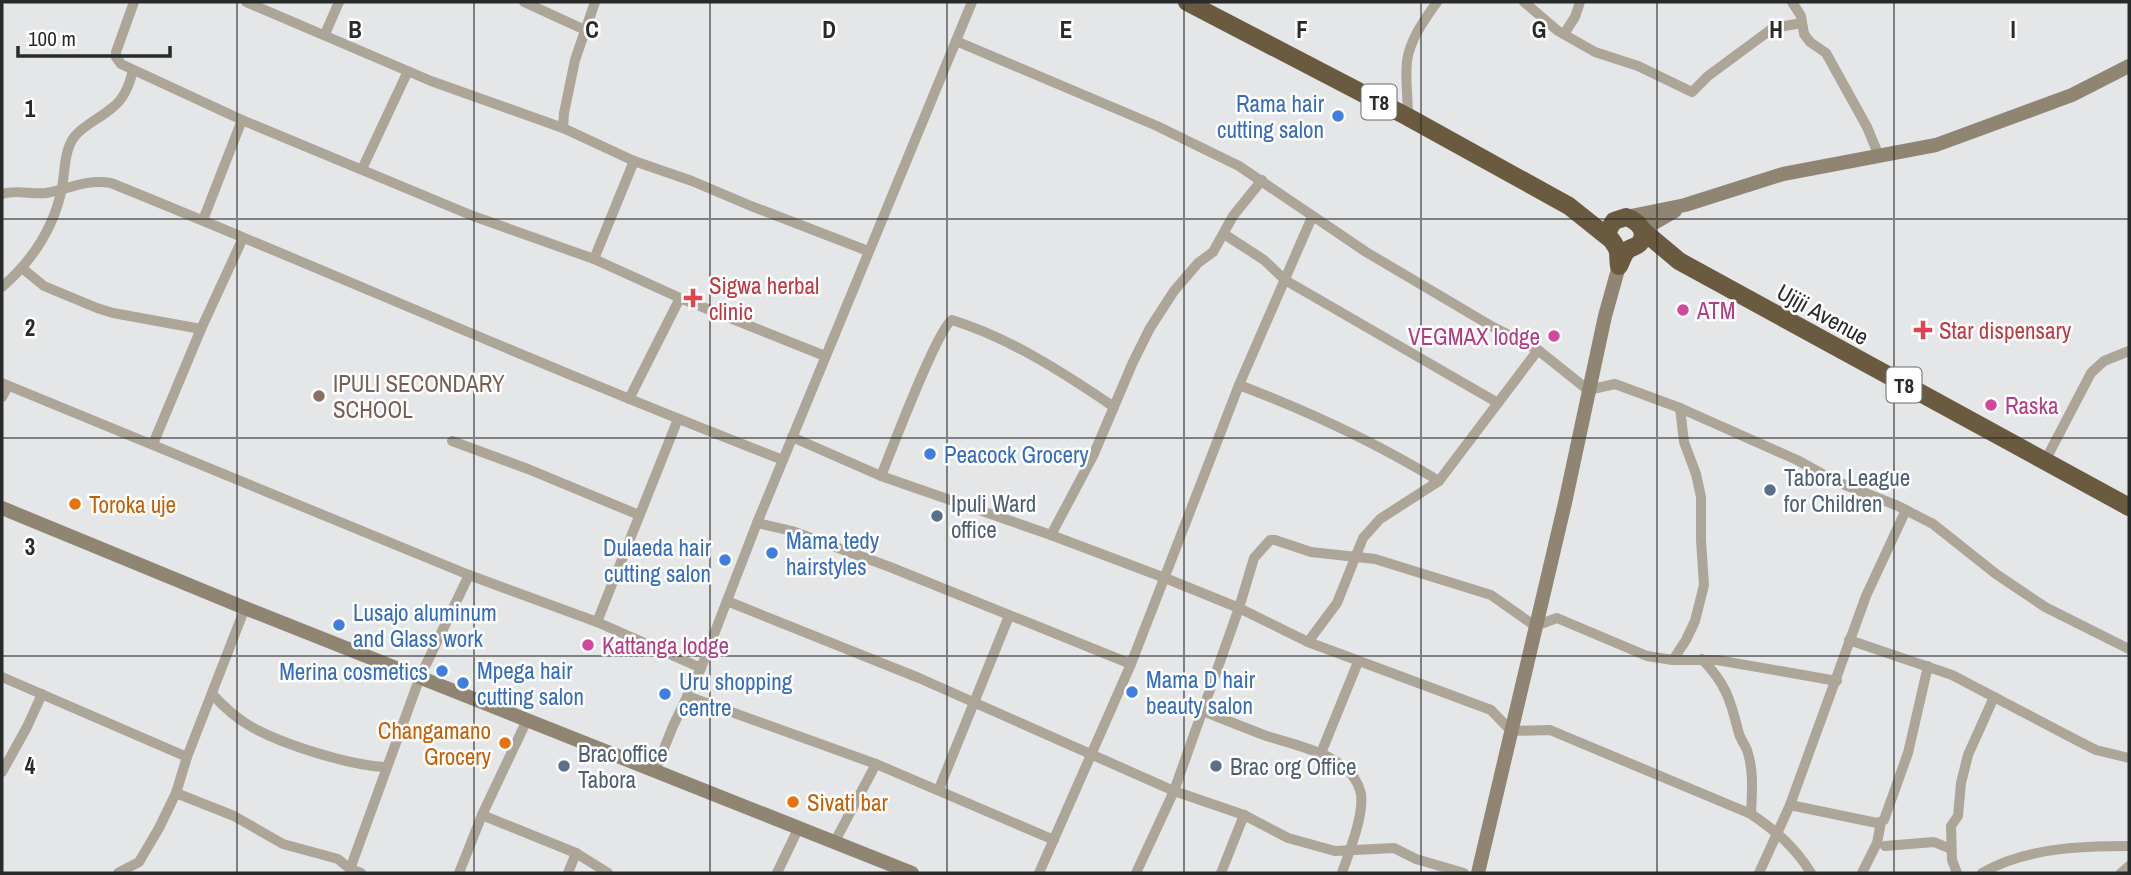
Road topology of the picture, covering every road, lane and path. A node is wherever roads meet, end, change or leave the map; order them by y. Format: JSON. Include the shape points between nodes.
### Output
{"nodes":[{"id":1,"x":134,"y":2,"type":"edge"},
{"id":2,"x":246,"y":2,"type":"edge"},
{"id":3,"x":339,"y":2,"type":"edge"},
{"id":4,"x":524,"y":2,"type":"edge"},
{"id":5,"x":595,"y":2,"type":"edge"},
{"id":6,"x":972,"y":2,"type":"edge"},
{"id":7,"x":1187,"y":2,"type":"edge"},
{"id":8,"x":1437,"y":2,"type":"edge"},
{"id":9,"x":1524,"y":2,"type":"edge"},
{"id":10,"x":1580,"y":2,"type":"edge"},
{"id":11,"x":1792,"y":2,"type":"edge"},
{"id":12,"x":1802,"y":23,"type":"junction"},
{"id":13,"x":585,"y":30,"type":"junction"},
{"id":14,"x":325,"y":34,"type":"junction"},
{"id":15,"x":1564,"y":34,"type":"junction"},
{"id":16,"x":956,"y":41,"type":"junction"},
{"id":17,"x":2129,"y":66,"type":"edge"},
{"id":18,"x":133,"y":70,"type":"junction"},
{"id":19,"x":408,"y":71,"type":"junction"},
{"id":20,"x":1408,"y":117,"type":"junction"},
{"id":21,"x":242,"y":120,"type":"junction"},
{"id":22,"x":563,"y":128,"type":"junction"},
{"id":23,"x":1879,"y":156,"type":"junction"},
{"id":24,"x":634,"y":161,"type":"junction"},
{"id":25,"x":362,"y":169,"type":"junction"},
{"id":26,"x":1262,"y":180,"type":"junction"},
{"id":27,"x":62,"y":188,"type":"junction"},
{"id":28,"x":2,"y":194,"type":"edge"},
{"id":29,"x":1685,"y":205,"type":"junction"},
{"id":30,"x":1312,"y":217,"type":"junction"},
{"id":31,"x":203,"y":220,"type":"junction"},
{"id":32,"x":1617,"y":225,"type":"junction"},
{"id":33,"x":1642,"y":230,"type":"junction"},
{"id":34,"x":1224,"y":234,"type":"junction"},
{"id":35,"x":243,"y":238,"type":"junction"},
{"id":36,"x":1633,"y":249,"type":"junction"},
{"id":37,"x":868,"y":251,"type":"junction"},
{"id":38,"x":594,"y":260,"type":"junction"},
{"id":39,"x":1679,"y":261,"type":"junction"},
{"id":40,"x":1619,"y":266,"type":"junction"},
{"id":41,"x":22,"y":268,"type":"junction"},
{"id":42,"x":1285,"y":279,"type":"junction"},
{"id":43,"x":2,"y":286,"type":"edge"},
{"id":44,"x":680,"y":298,"type":"junction"},
{"id":45,"x":201,"y":329,"type":"junction"},
{"id":46,"x":1538,"y":350,"type":"junction"},
{"id":47,"x":2129,"y":351,"type":"edge"},
{"id":48,"x":825,"y":356,"type":"junction"},
{"id":49,"x":5,"y":384,"type":"edge"},
{"id":50,"x":1239,"y":385,"type":"junction"},
{"id":51,"x":1588,"y":390,"type":"junction"},
{"id":52,"x":2,"y":397,"type":"edge"},
{"id":53,"x":629,"y":399,"type":"junction"},
{"id":54,"x":1498,"y":404,"type":"junction"},
{"id":55,"x":1114,"y":407,"type":"junction"},
{"id":56,"x":1680,"y":408,"type":"junction"},
{"id":57,"x":678,"y":419,"type":"junction"},
{"id":58,"x":792,"y":437,"type":"junction"},
{"id":59,"x":452,"y":441,"type":"dead end"},
{"id":60,"x":153,"y":444,"type":"junction"},
{"id":61,"x":783,"y":460,"type":"junction"},
{"id":62,"x":2045,"y":461,"type":"junction"},
{"id":63,"x":881,"y":476,"type":"junction"},
{"id":64,"x":1439,"y":481,"type":"junction"},
{"id":65,"x":2129,"y":507,"type":"edge"},
{"id":66,"x":2,"y":508,"type":"edge"},
{"id":67,"x":1906,"y":510,"type":"junction"},
{"id":68,"x":639,"y":515,"type":"junction"},
{"id":69,"x":757,"y":523,"type":"junction"},
{"id":70,"x":1051,"y":535,"type":"junction"},
{"id":71,"x":1358,"y":555,"type":"junction"},
{"id":72,"x":469,"y":575,"type":"junction"},
{"id":73,"x":1165,"y":578,"type":"junction"},
{"id":74,"x":727,"y":601,"type":"junction"},
{"id":75,"x":245,"y":608,"type":"junction"},
{"id":76,"x":1239,"y":608,"type":"junction"},
{"id":77,"x":1009,"y":616,"type":"junction"},
{"id":78,"x":597,"y":622,"type":"junction"},
{"id":79,"x":1535,"y":626,"type":"junction"},
{"id":80,"x":1849,"y":640,"type":"junction"},
{"id":81,"x":1308,"y":642,"type":"junction"},
{"id":82,"x":2129,"y":649,"type":"edge"},
{"id":83,"x":1702,"y":659,"type":"junction"},
{"id":84,"x":1673,"y":660,"type":"junction"},
{"id":85,"x":1358,"y":662,"type":"junction"},
{"id":86,"x":1131,"y":664,"type":"junction"},
{"id":87,"x":1928,"y":666,"type":"junction"},
{"id":88,"x":701,"y":668,"type":"junction"},
{"id":89,"x":2,"y":677,"type":"edge"},
{"id":90,"x":421,"y":677,"type":"junction"},
{"id":91,"x":1837,"y":681,"type":"junction"},
{"id":92,"x":42,"y":694,"type":"junction"},
{"id":93,"x":212,"y":694,"type":"junction"},
{"id":94,"x":687,"y":696,"type":"junction"},
{"id":95,"x":1994,"y":697,"type":"junction"},
{"id":96,"x":975,"y":704,"type":"junction"},
{"id":97,"x":1203,"y":711,"type":"junction"},
{"id":98,"x":527,"y":720,"type":"junction"},
{"id":99,"x":1511,"y":731,"type":"junction"},
{"id":100,"x":1321,"y":753,"type":"junction"},
{"id":101,"x":1093,"y":754,"type":"junction"},
{"id":102,"x":187,"y":757,"type":"junction"},
{"id":103,"x":2129,"y":758,"type":"edge"},
{"id":104,"x":876,"y":764,"type":"junction"},
{"id":105,"x":386,"y":767,"type":"junction"},
{"id":106,"x":655,"y":771,"type":"junction"},
{"id":107,"x":2,"y":772,"type":"edge"},
{"id":108,"x":939,"y":789,"type":"junction"},
{"id":109,"x":1174,"y":791,"type":"junction"},
{"id":110,"x":176,"y":793,"type":"junction"},
{"id":111,"x":1790,"y":805,"type":"junction"},
{"id":112,"x":1751,"y":814,"type":"junction"},
{"id":113,"x":482,"y":815,"type":"junction"},
{"id":114,"x":1244,"y":815,"type":"junction"},
{"id":115,"x":1881,"y":822,"type":"junction"},
{"id":116,"x":799,"y":827,"type":"junction"},
{"id":117,"x":1778,"y":833,"type":"junction"},
{"id":118,"x":1054,"y":840,"type":"junction"},
{"id":119,"x":834,"y":843,"type":"junction"},
{"id":120,"x":1885,"y":846,"type":"dead end"},
{"id":121,"x":2129,"y":846,"type":"edge"},
{"id":122,"x":1951,"y":849,"type":"junction"},
{"id":123,"x":1349,"y":851,"type":"junction"},
{"id":124,"x":576,"y":853,"type":"junction"},
{"id":125,"x":2129,"y":866,"type":"edge"},
{"id":126,"x":350,"y":869,"type":"junction"},
{"id":127,"x":125,"y":872,"type":"edge"},
{"id":128,"x":361,"y":873,"type":"edge"},
{"id":129,"x":459,"y":873,"type":"edge"},
{"id":130,"x":568,"y":873,"type":"edge"},
{"id":131,"x":608,"y":873,"type":"edge"},
{"id":132,"x":777,"y":873,"type":"edge"},
{"id":133,"x":912,"y":873,"type":"edge"},
{"id":134,"x":1039,"y":873,"type":"edge"},
{"id":135,"x":1136,"y":873,"type":"edge"},
{"id":136,"x":1221,"y":873,"type":"edge"},
{"id":137,"x":1342,"y":873,"type":"edge"},
{"id":138,"x":1464,"y":873,"type":"edge"},
{"id":139,"x":1478,"y":873,"type":"edge"},
{"id":140,"x":1759,"y":873,"type":"edge"},
{"id":141,"x":1811,"y":873,"type":"edge"},
{"id":142,"x":1863,"y":873,"type":"edge"},
{"id":143,"x":1957,"y":873,"type":"edge"},
{"id":144,"x":1982,"y":873,"type":"edge"},
{"id":145,"x":2121,"y":873,"type":"edge"}],
"edges":[{"from":1,"to":18,"type":"street","via":[[116,52],[121,64]]},
{"from":2,"to":14,"type":"street"},
{"from":3,"to":14,"type":"street"},
{"from":4,"to":13,"type":"street"},
{"from":5,"to":13,"type":"street"},
{"from":6,"to":16,"type":"street"},
{"from":7,"to":20,"type":"highway","number":"T8"},
{"from":8,"to":20,"type":"street","via":[[1409,52]]},
{"from":9,"to":15,"type":"street"},
{"from":10,"to":15,"type":"street"},
{"from":11,"to":12,"type":"street"},
{"from":12,"to":15,"type":"street","via":[[1773,28],[1692,92],[1595,52]]},
{"from":12,"to":23,"type":"street","via":[[1808,39],[1826,53]]},
{"from":13,"to":22,"type":"street"},
{"from":14,"to":19,"type":"street"},
{"from":16,"to":26,"type":"street","via":[[1157,126]]},
{"from":16,"to":37,"type":"street"},
{"from":17,"to":23,"type":"street","via":[[2005,121],[1936,145]]},
{"from":18,"to":21,"type":"street"},
{"from":18,"to":27,"type":"street","via":[[115,106],[73,138]]},
{"from":19,"to":22,"type":"street"},
{"from":19,"to":25,"type":"street"},
{"from":20,"to":32,"type":"highway","number":"T8","via":[[1569,206]]},
{"from":21,"to":25,"type":"street"},
{"from":21,"to":31,"type":"street"},
{"from":22,"to":24,"type":"street"},
{"from":23,"to":29,"type":"street","via":[[1783,174]]},
{"from":24,"to":37,"type":"street"},
{"from":24,"to":38,"type":"street"},
{"from":25,"to":38,"type":"street"},
{"from":26,"to":30,"type":"street"},
{"from":26,"to":34,"type":"street"},
{"from":27,"to":28,"type":"street"},
{"from":27,"to":31,"type":"street","via":[[93,181],[111,183]]},
{"from":27,"to":41,"type":"street","via":[[50,226]]},
{"from":29,"to":32,"type":"street"},
{"from":29,"to":33,"type":"street"},
{"from":30,"to":42,"type":"street"},
{"from":30,"to":46,"type":"street"},
{"from":31,"to":35,"type":"street"},
{"from":32,"to":33,"type":"highway","via":[[1638,223]]},
{"from":32,"to":40,"type":"highway"},
{"from":33,"to":36,"type":"highway"},
{"from":33,"to":39,"type":"highway","number":"T8"},
{"from":34,"to":42,"type":"street"},
{"from":34,"to":55,"type":"street","via":[[1213,253],[1174,290],[1142,343]]},
{"from":35,"to":45,"type":"street"},
{"from":35,"to":53,"type":"street"},
{"from":36,"to":39,"type":"highway","number":"T8"},
{"from":36,"to":40,"type":"highway"},
{"from":37,"to":48,"type":"street"},
{"from":38,"to":44,"type":"street"},
{"from":39,"to":62,"type":"highway","name":"Ujiji Avenue","number":"T8"},
{"from":40,"to":51,"type":"street"},
{"from":41,"to":43,"type":"street"},
{"from":41,"to":45,"type":"street","via":[[44,286],[97,308]]},
{"from":42,"to":50,"type":"street"},
{"from":42,"to":54,"type":"street"},
{"from":44,"to":48,"type":"street"},
{"from":44,"to":53,"type":"street"},
{"from":45,"to":60,"type":"street"},
{"from":46,"to":51,"type":"street"},
{"from":46,"to":54,"type":"street"},
{"from":47,"to":62,"type":"street","via":[[2104,361],[2091,373]]},
{"from":48,"to":58,"type":"street"},
{"from":49,"to":52,"type":"street"},
{"from":49,"to":60,"type":"street"},
{"from":50,"to":64,"type":"street","via":[[1342,429]]},
{"from":50,"to":73,"type":"street"},
{"from":51,"to":56,"type":"street","via":[[1615,384]]},
{"from":51,"to":79,"type":"street"},
{"from":53,"to":57,"type":"street"},
{"from":54,"to":64,"type":"street"},
{"from":55,"to":63,"type":"street","via":[[1054,368],[952,320],[919,383]]},
{"from":55,"to":70,"type":"street"},
{"from":56,"to":67,"type":"street"},
{"from":56,"to":84,"type":"street","via":[[1684,442],[1701,497],[1704,585],[1695,621]]},
{"from":57,"to":61,"type":"street"},
{"from":57,"to":68,"type":"street"},
{"from":58,"to":61,"type":"street"},
{"from":58,"to":63,"type":"street"},
{"from":59,"to":68,"type":"street"},
{"from":60,"to":72,"type":"street"},
{"from":61,"to":69,"type":"street"},
{"from":62,"to":65,"type":"highway","name":"Ujiji Avenue","number":"T8"},
{"from":63,"to":70,"type":"street"},
{"from":64,"to":71,"type":"street","via":[[1381,519],[1363,538]]},
{"from":66,"to":75,"type":"street"},
{"from":67,"to":80,"type":"street"},
{"from":67,"to":82,"type":"street","via":[[1933,524],[2045,607]]},
{"from":68,"to":78,"type":"street"},
{"from":69,"to":74,"type":"street"},
{"from":69,"to":77,"type":"street","via":[[890,567]]},
{"from":70,"to":73,"type":"street"},
{"from":71,"to":76,"type":"street","via":[[1311,552],[1270,540],[1254,558]]},
{"from":71,"to":79,"type":"street","via":[[1490,595]]},
{"from":71,"to":81,"type":"street","via":[[1337,603]]},
{"from":72,"to":78,"type":"street"},
{"from":72,"to":90,"type":"street"},
{"from":73,"to":76,"type":"street"},
{"from":73,"to":86,"type":"street"},
{"from":74,"to":88,"type":"street"},
{"from":74,"to":96,"type":"street"},
{"from":75,"to":90,"type":"street"},
{"from":75,"to":93,"type":"street"},
{"from":76,"to":81,"type":"street"},
{"from":76,"to":97,"type":"street"},
{"from":77,"to":86,"type":"street"},
{"from":77,"to":96,"type":"street"},
{"from":78,"to":88,"type":"street"},
{"from":79,"to":84,"type":"street","via":[[1557,618],[1647,656]]},
{"from":79,"to":99,"type":"street"},
{"from":80,"to":87,"type":"street"},
{"from":80,"to":91,"type":"street"},
{"from":81,"to":85,"type":"street"},
{"from":83,"to":84,"type":"street"},
{"from":83,"to":91,"type":"street"},
{"from":83,"to":112,"type":"street","via":[[1728,693],[1746,747],[1752,772]]},
{"from":85,"to":99,"type":"street","via":[[1491,710]]},
{"from":85,"to":100,"type":"street"},
{"from":86,"to":101,"type":"street"},
{"from":87,"to":95,"type":"street"},
{"from":87,"to":115,"type":"street","via":[[1908,753]]},
{"from":88,"to":94,"type":"street"},
{"from":89,"to":92,"type":"street"},
{"from":90,"to":98,"type":"street"},
{"from":90,"to":105,"type":"street"},
{"from":91,"to":111,"type":"street"},
{"from":92,"to":102,"type":"street"},
{"from":92,"to":107,"type":"street"},
{"from":93,"to":102,"type":"street"},
{"from":93,"to":105,"type":"street","via":[[256,729],[352,763]]},
{"from":94,"to":104,"type":"street"},
{"from":94,"to":106,"type":"street"},
{"from":95,"to":103,"type":"street","via":[[2096,750]]},
{"from":95,"to":122,"type":"street","via":[[1968,755],[1958,816],[1951,826]]},
{"from":96,"to":101,"type":"street"},
{"from":96,"to":108,"type":"street"},
{"from":97,"to":100,"type":"street"},
{"from":97,"to":109,"type":"street"},
{"from":98,"to":106,"type":"street"},
{"from":98,"to":113,"type":"street"},
{"from":99,"to":112,"type":"street","via":[[1550,730]]},
{"from":99,"to":139,"type":"street"},
{"from":100,"to":123,"type":"street","via":[[1350,774],[1360,794]]},
{"from":101,"to":109,"type":"street"},
{"from":101,"to":118,"type":"street"},
{"from":102,"to":110,"type":"street"},
{"from":104,"to":108,"type":"street"},
{"from":104,"to":119,"type":"street"},
{"from":105,"to":126,"type":"street"},
{"from":106,"to":116,"type":"street"},
{"from":108,"to":118,"type":"street"},
{"from":109,"to":114,"type":"street"},
{"from":109,"to":135,"type":"street"},
{"from":110,"to":126,"type":"street","via":[[234,816],[283,844],[338,859]]},
{"from":110,"to":127,"type":"street","via":[[144,857]]},
{"from":111,"to":115,"type":"street"},
{"from":111,"to":117,"type":"street"},
{"from":112,"to":117,"type":"street"},
{"from":113,"to":124,"type":"street"},
{"from":113,"to":129,"type":"street"},
{"from":114,"to":123,"type":"street","via":[[1304,844]]},
{"from":114,"to":136,"type":"street"},
{"from":115,"to":142,"type":"street"},
{"from":116,"to":119,"type":"street"},
{"from":116,"to":132,"type":"street"},
{"from":117,"to":140,"type":"street"},
{"from":117,"to":141,"type":"street"},
{"from":118,"to":134,"type":"street"},
{"from":119,"to":133,"type":"street"},
{"from":120,"to":122,"type":"street","via":[[1934,842]]},
{"from":121,"to":144,"type":"street","via":[[2015,857]]},
{"from":122,"to":143,"type":"street"},
{"from":123,"to":137,"type":"street"},
{"from":123,"to":138,"type":"street","via":[[1394,848]]},
{"from":124,"to":130,"type":"street"},
{"from":124,"to":131,"type":"street"},
{"from":125,"to":145,"type":"street"},
{"from":126,"to":128,"type":"street"}]}
